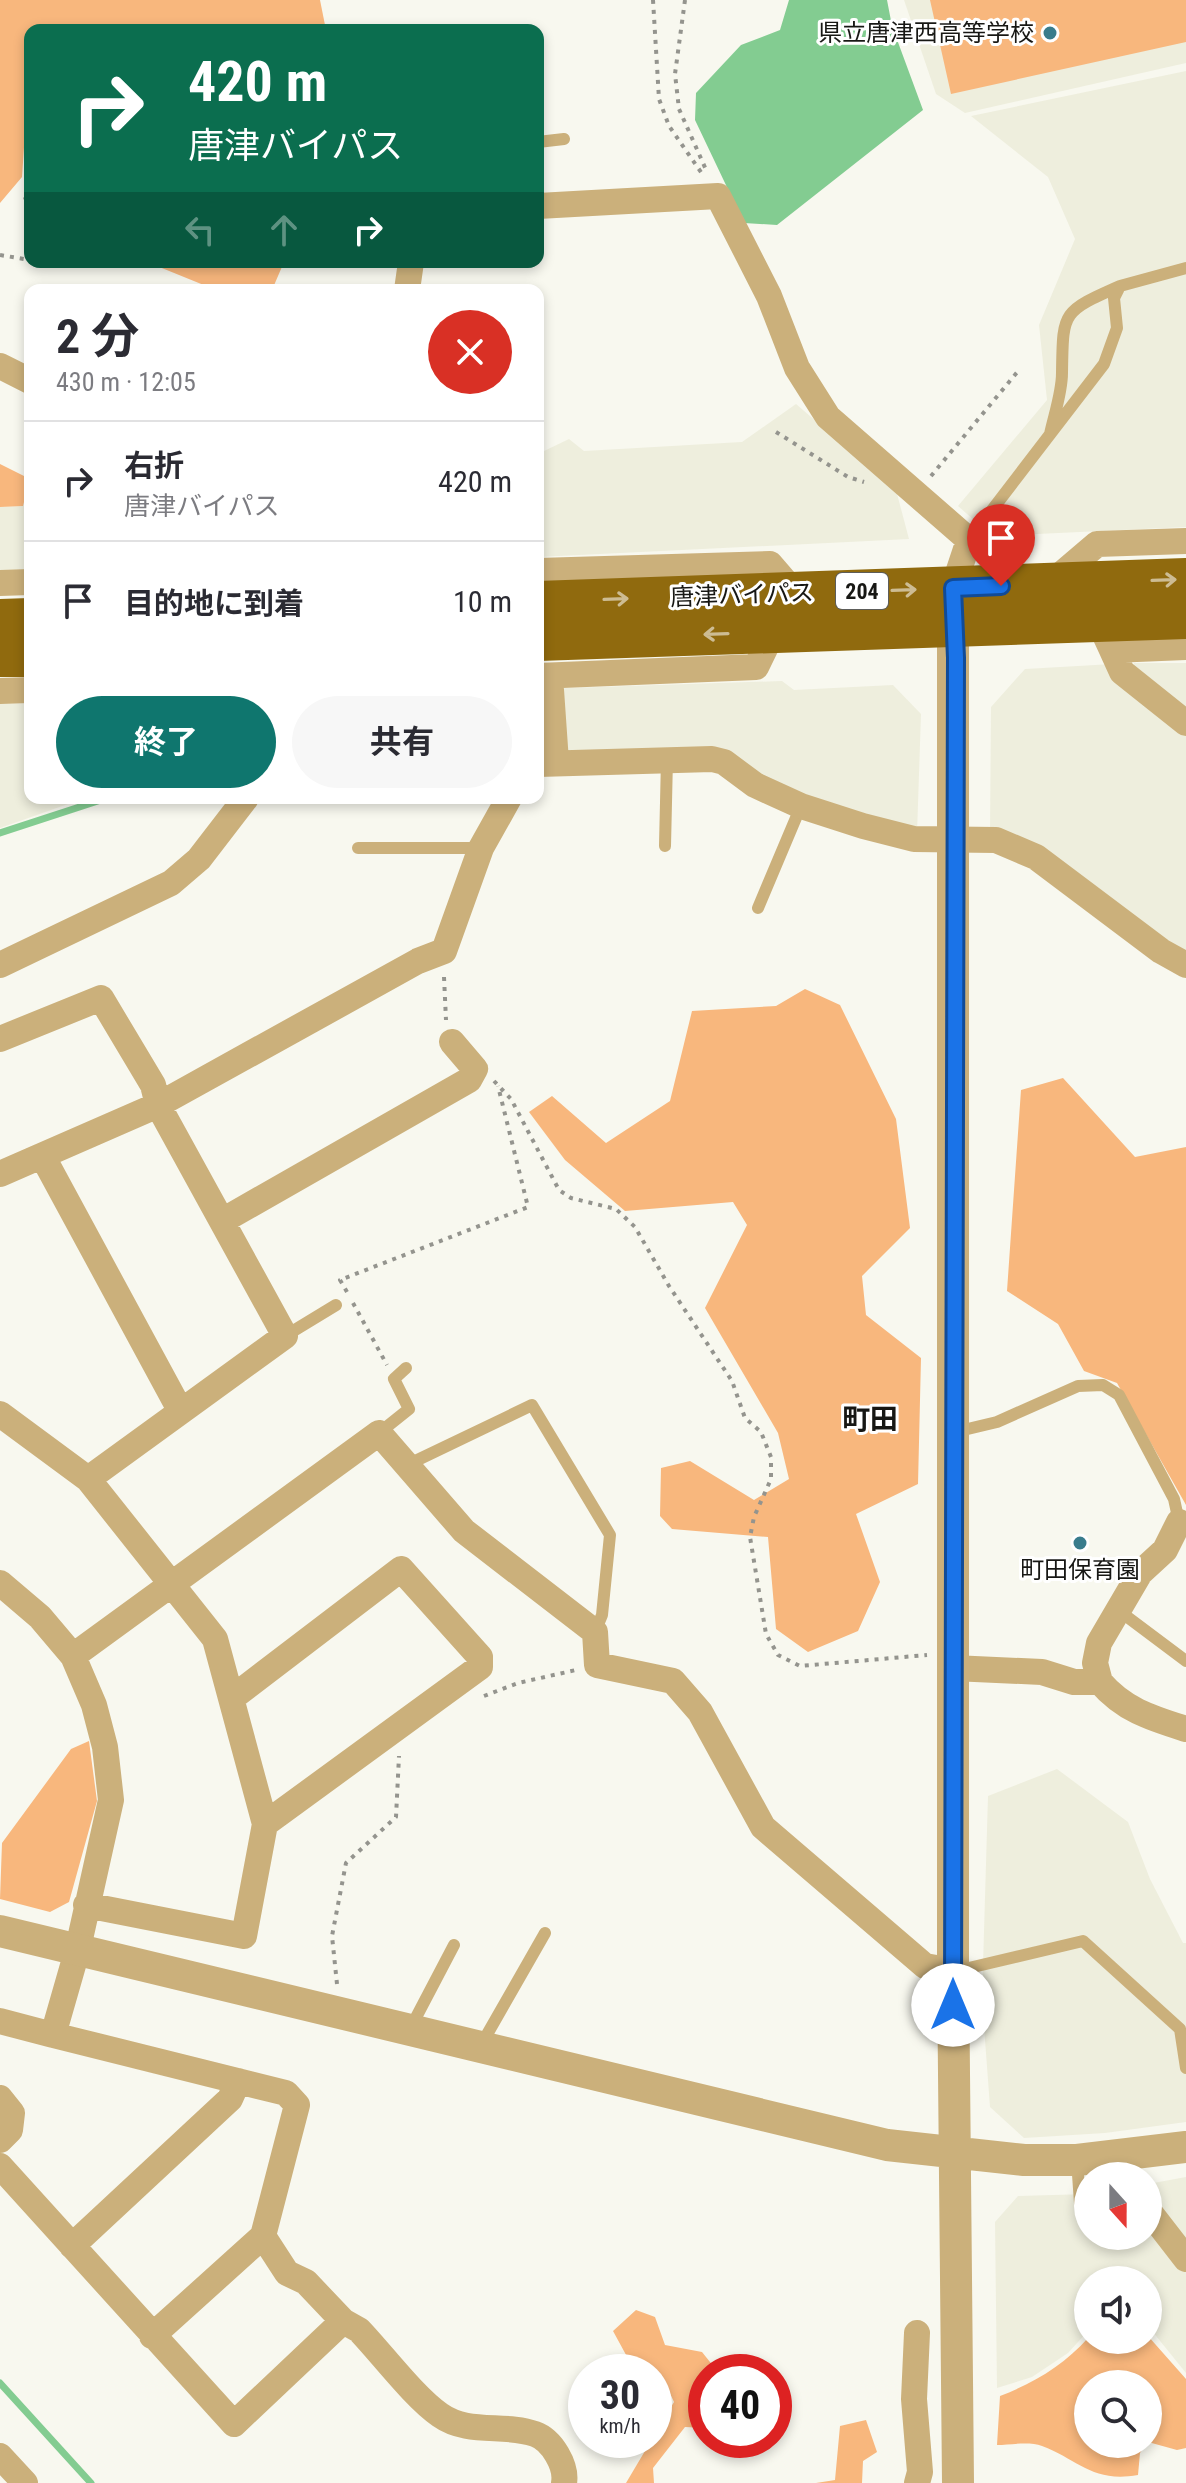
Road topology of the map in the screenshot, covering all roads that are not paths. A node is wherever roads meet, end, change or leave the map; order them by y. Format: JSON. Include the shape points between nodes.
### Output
{"nodes":[{"id":1,"x":564,"y":139,"type":"dead end"},
{"id":2,"x":544,"y":141,"type":"edge"},
{"id":3,"x":544,"y":206,"type":"edge"},
{"id":4,"x":1186,"y":268,"type":"edge"},
{"id":5,"x":1120,"y":286,"type":"junction"},
{"id":6,"x":0,"y":366,"type":"edge"},
{"id":7,"x":24,"y":378,"type":"edge"},
{"id":8,"x":1049,"y":438,"type":"junction"},
{"id":9,"x":969,"y":540,"type":"junction"},
{"id":10,"x":1186,"y":541,"type":"edge"},
{"id":11,"x":544,"y":571,"type":"edge"},
{"id":12,"x":1186,"y":579,"type":"edge"},
{"id":13,"x":24,"y":582,"type":"edge"},
{"id":14,"x":0,"y":583,"type":"edge"},
{"id":15,"x":1050,"y":584,"type":"junction"},
{"id":16,"x":795,"y":593,"type":"junction"},
{"id":17,"x":544,"y":602,"type":"edge"},
{"id":18,"x":954,"y":607,"type":"junction"},
{"id":19,"x":1186,"y":618,"type":"edge"},
{"id":20,"x":24,"y":619,"type":"edge"},
{"id":21,"x":0,"y":620,"type":"edge"},
{"id":22,"x":1106,"y":637,"type":"junction"},
{"id":23,"x":1186,"y":647,"type":"edge"},
{"id":24,"x":0,"y":656,"type":"edge"},
{"id":25,"x":24,"y":656,"type":"edge"},
{"id":26,"x":544,"y":663,"type":"edge"},
{"id":27,"x":544,"y":673,"type":"edge"},
{"id":28,"x":24,"y":690,"type":"edge"},
{"id":29,"x":0,"y":691,"type":"edge"},
{"id":30,"x":1186,"y":723,"type":"edge"},
{"id":31,"x":667,"y":759,"type":"junction"},
{"id":32,"x":547,"y":763,"type":"edge"},
{"id":33,"x":241,"y":804,"type":"edge"},
{"id":34,"x":506,"y":804,"type":"edge"},
{"id":35,"x":801,"y":806,"type":"junction"},
{"id":36,"x":954,"y":839,"type":"junction"},
{"id":37,"x":665,"y":846,"type":"dead end"},
{"id":38,"x":358,"y":848,"type":"dead end"},
{"id":39,"x":481,"y":848,"type":"junction"},
{"id":40,"x":758,"y":908,"type":"dead end"},
{"id":41,"x":0,"y":965,"type":"edge"},
{"id":42,"x":1186,"y":965,"type":"edge"},
{"id":43,"x":0,"y":1039,"type":"edge"},
{"id":44,"x":452,"y":1042,"type":"road end"},
{"id":45,"x":158,"y":1105,"type":"junction"},
{"id":46,"x":43,"y":1157,"type":"junction"},
{"id":47,"x":0,"y":1174,"type":"edge"},
{"id":48,"x":222,"y":1221,"type":"junction"},
{"id":49,"x":336,"y":1305,"type":"dead end"},
{"id":50,"x":285,"y":1336,"type":"junction"},
{"id":51,"x":406,"y":1368,"type":"dead end"},
{"id":52,"x":180,"y":1410,"type":"junction"},
{"id":53,"x":0,"y":1414,"type":"edge"},
{"id":54,"x":379,"y":1433,"type":"junction"},
{"id":55,"x":953,"y":1433,"type":"junction"},
{"id":56,"x":407,"y":1465,"type":"junction"},
{"id":57,"x":88,"y":1479,"type":"junction"},
{"id":58,"x":1179,"y":1522,"type":"joint"},
{"id":59,"x":0,"y":1583,"type":"edge"},
{"id":60,"x":173,"y":1583,"type":"junction"},
{"id":61,"x":1118,"y":1610,"type":"junction"},
{"id":62,"x":595,"y":1632,"type":"junction"},
{"id":63,"x":73,"y":1656,"type":"junction"},
{"id":64,"x":940,"y":1661,"type":"junction"},
{"id":65,"x":1186,"y":1661,"type":"edge"},
{"id":66,"x":1100,"y":1682,"type":"junction"},
{"id":67,"x":232,"y":1698,"type":"junction"},
{"id":68,"x":1186,"y":1729,"type":"edge"},
{"id":69,"x":265,"y":1824,"type":"junction"},
{"id":70,"x":86,"y":1905,"type":"junction"},
{"id":71,"x":0,"y":1931,"type":"edge"},
{"id":72,"x":545,"y":1933,"type":"dead end"},
{"id":73,"x":454,"y":1945,"type":"dead end"},
{"id":74,"x":78,"y":1948,"type":"junction"},
{"id":75,"x":953,"y":1971,"type":"junction"},
{"id":76,"x":0,"y":2021,"type":"edge"},
{"id":77,"x":410,"y":2029,"type":"junction"},
{"id":78,"x":53,"y":2035,"type":"junction"},
{"id":79,"x":480,"y":2046,"type":"junction"},
{"id":80,"x":1186,"y":2068,"type":"edge"},
{"id":81,"x":238,"y":2081,"type":"junction"},
{"id":82,"x":0,"y":2098,"type":"edge"},
{"id":83,"x":0,"y":2140,"type":"edge"},
{"id":84,"x":1186,"y":2147,"type":"edge"},
{"id":85,"x":957,"y":2155,"type":"junction"},
{"id":86,"x":1077,"y":2160,"type":"joint"},
{"id":87,"x":1090,"y":2162,"type":"edge"},
{"id":88,"x":1132,"y":2162,"type":"edge"},
{"id":89,"x":0,"y":2166,"type":"edge"},
{"id":90,"x":1162,"y":2228,"type":"edge"},
{"id":91,"x":263,"y":2236,"type":"junction"},
{"id":92,"x":72,"y":2246,"type":"junction"},
{"id":93,"x":1186,"y":2259,"type":"edge"},
{"id":94,"x":343,"y":2321,"type":"junction"},
{"id":95,"x":917,"y":2333,"type":"dead end"},
{"id":96,"x":152,"y":2336,"type":"junction"},
{"id":97,"x":0,"y":2456,"type":"edge"},
{"id":98,"x":25,"y":2483,"type":"edge"},
{"id":99,"x":564,"y":2483,"type":"edge"},
{"id":100,"x":917,"y":2483,"type":"edge"},
{"id":101,"x":958,"y":2483,"type":"edge"}],
"edges":[{"from":1,"to":2,"type":"lane"},
{"from":3,"to":9,"type":"street","via":[[718,196],[769,296],[797,368],[828,417]]},
{"from":4,"to":5,"type":"lane"},
{"from":5,"to":8,"type":"lane","via":[[1114,298],[1117,328],[1104,364]]},
{"from":5,"to":8,"type":"lane","via":[[1067,316]]},
{"from":6,"to":7,"type":"street"},
{"from":8,"to":9,"type":"lane"},
{"from":9,"to":18,"type":"street"},
{"from":10,"to":15,"type":"street","via":[[1097,544]]},
{"from":11,"to":16,"type":"street","via":[[770,564]]},
{"from":15,"to":12,"type":"highway","name":"唐津バイパス","number":"204","one_way":true},
{"from":13,"to":14,"type":"street"},
{"from":15,"to":18,"type":"highway","name":"唐津バイパス","number":"204"},
{"from":17,"to":16,"type":"highway","name":"唐津バイパス","number":"204","one_way":true},
{"from":16,"to":18,"type":"highway","name":"唐津バイパス","number":"204","one_way":true},
{"from":18,"to":22,"type":"highway","name":"唐津バイパス","number":"204"},
{"from":18,"to":26,"type":"highway","name":"唐津バイパス","number":"204"},
{"from":18,"to":36,"type":"street"},
{"from":19,"to":22,"type":"highway","name":"唐津バイパス","number":"204"},
{"from":20,"to":21,"type":"highway"},
{"from":22,"to":23,"type":"street"},
{"from":22,"to":30,"type":"street","via":[[1122,672]]},
{"from":24,"to":25,"type":"highway"},
{"from":27,"to":32,"type":"street","via":[[551,690]]},
{"from":28,"to":29,"type":"street"},
{"from":31,"to":32,"type":"street"},
{"from":31,"to":35,"type":"street","via":[[724,762],[755,785]]},
{"from":31,"to":37,"type":"lane"},
{"from":33,"to":41,"type":"street","via":[[199,859],[171,883]]},
{"from":34,"to":39,"type":"street"},
{"from":35,"to":36,"type":"street","via":[[914,839]]},
{"from":35,"to":40,"type":"lane"},
{"from":36,"to":42,"type":"street","via":[[996,840],[1036,857]]},
{"from":36,"to":55,"type":"street"},
{"from":38,"to":39,"type":"lane"},
{"from":39,"to":45,"type":"street","via":[[444,951]]},
{"from":43,"to":45,"type":"street","via":[[101,998],[153,1085]]},
{"from":44,"to":48,"type":"street","via":[[475,1069],[469,1080]]},
{"from":45,"to":46,"type":"street"},
{"from":45,"to":48,"type":"street"},
{"from":46,"to":47,"type":"street"},
{"from":46,"to":52,"type":"street"},
{"from":48,"to":50,"type":"street"},
{"from":49,"to":50,"type":"lane"},
{"from":50,"to":52,"type":"street"},
{"from":51,"to":54,"type":"lane","via":[[394,1379],[409,1409]]},
{"from":52,"to":57,"type":"street"},
{"from":53,"to":57,"type":"street"},
{"from":54,"to":56,"type":"street"},
{"from":54,"to":60,"type":"street"},
{"from":55,"to":58,"type":"lane","via":[[997,1422],[1078,1386],[1103,1385],[1119,1395],[1174,1499]]},
{"from":55,"to":64,"type":"street"},
{"from":56,"to":62,"type":"street","via":[[464,1531]]},
{"from":56,"to":62,"type":"lane","via":[[532,1405],[610,1535],[602,1615]]},
{"from":57,"to":60,"type":"street"},
{"from":58,"to":61,"type":"street","via":[[1165,1550],[1140,1573]]},
{"from":59,"to":63,"type":"street","via":[[40,1617]]},
{"from":60,"to":63,"type":"street"},
{"from":60,"to":67,"type":"street","via":[[215,1639]]},
{"from":61,"to":65,"type":"lane"},
{"from":61,"to":66,"type":"street","via":[[1099,1643],[1095,1663]]},
{"from":62,"to":75,"type":"street","via":[[597,1665],[673,1681],[700,1712],[763,1827],[925,1966]]},
{"from":63,"to":70,"type":"street","via":[[101,1733],[111,1800]]},
{"from":64,"to":66,"type":"street"},
{"from":64,"to":75,"type":"street"},
{"from":66,"to":68,"type":"street","via":[[1133,1712]]},
{"from":67,"to":69,"type":"street"},
{"from":67,"to":69,"type":"street","via":[[401,1569],[480,1657],[480,1667]]},
{"from":69,"to":70,"type":"street","via":[[244,1936]]},
{"from":70,"to":74,"type":"street"},
{"from":71,"to":74,"type":"street"},
{"from":72,"to":79,"type":"lane"},
{"from":73,"to":77,"type":"lane"},
{"from":74,"to":77,"type":"street"},
{"from":74,"to":78,"type":"street"},
{"from":75,"to":80,"type":"lane","via":[[1083,1941],[1180,2029]]},
{"from":75,"to":85,"type":"street"},
{"from":76,"to":78,"type":"street"},
{"from":77,"to":79,"type":"street"},
{"from":78,"to":81,"type":"street"},
{"from":79,"to":85,"type":"street","via":[[873,2142]]},
{"from":81,"to":91,"type":"street","via":[[286,2093],[297,2105]]},
{"from":81,"to":92,"type":"street","via":[[230,2099]]},
{"from":82,"to":83,"type":"street","via":[[12,2113],[10,2130]]},
{"from":84,"to":88,"type":"street"},
{"from":85,"to":86,"type":"street"},
{"from":85,"to":101,"type":"street"},
{"from":86,"to":87,"type":"street"},
{"from":89,"to":92,"type":"street"},
{"from":90,"to":93,"type":"street"},
{"from":91,"to":94,"type":"street","via":[[287,2273],[306,2282]]},
{"from":91,"to":96,"type":"street"},
{"from":92,"to":96,"type":"street"},
{"from":94,"to":96,"type":"street","via":[[234,2424]]},
{"from":94,"to":99,"type":"street","via":[[359,2330],[440,2415],[475,2428],[536,2434],[556,2452],[566,2473]]},
{"from":95,"to":100,"type":"street"},
{"from":97,"to":98,"type":"street"}]}
